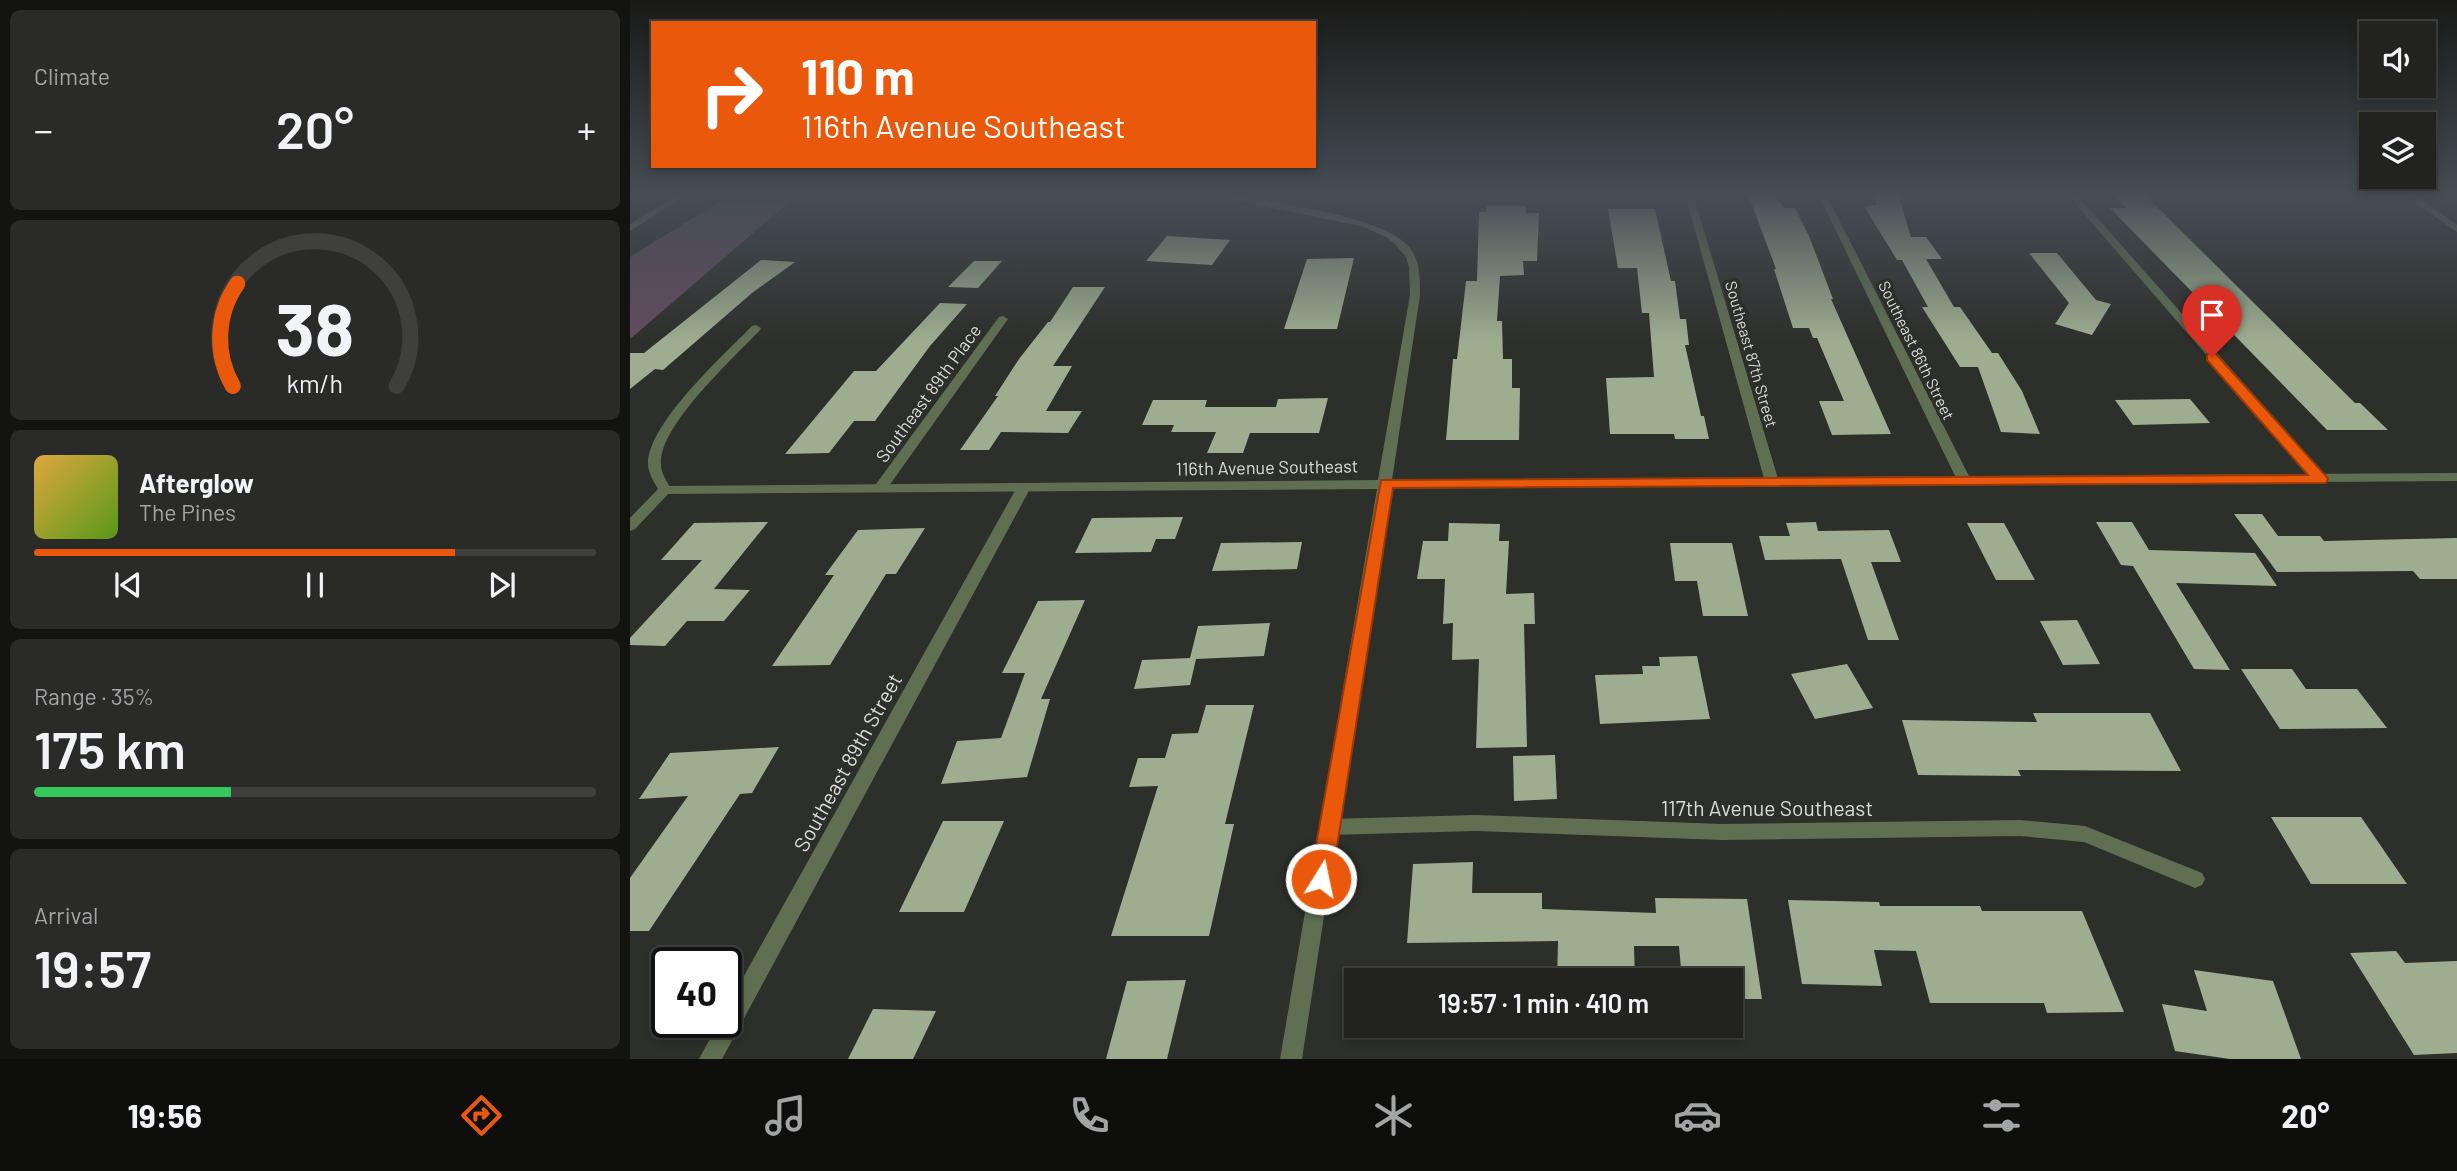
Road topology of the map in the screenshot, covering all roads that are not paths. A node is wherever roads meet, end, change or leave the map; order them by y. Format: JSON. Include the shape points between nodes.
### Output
{"nodes":[{"id":1,"x":1400,"y":243,"type":"edge"},
{"id":2,"x":1703,"y":243,"type":"edge"},
{"id":3,"x":1847,"y":243,"type":"edge"},
{"id":4,"x":2114,"y":243,"type":"edge"},
{"id":5,"x":1003,"y":319,"type":"dead end"},
{"id":6,"x":755,"y":328,"type":"dead end"},
{"id":7,"x":2457,"y":477,"type":"edge"},
{"id":8,"x":2321,"y":479,"type":"junction"},
{"id":9,"x":1772,"y":482,"type":"junction"},
{"id":10,"x":1965,"y":482,"type":"junction"},
{"id":11,"x":1386,"y":483,"type":"junction"},
{"id":12,"x":881,"y":487,"type":"junction"},
{"id":13,"x":1024,"y":487,"type":"junction"},
{"id":14,"x":665,"y":491,"type":"junction"},
{"id":15,"x":630,"y":526,"type":"edge"},
{"id":16,"x":1329,"y":827,"type":"junction"},
{"id":17,"x":2195,"y":880,"type":"dead end"},
{"id":18,"x":710,"y":1059,"type":"edge"},
{"id":19,"x":1291,"y":1059,"type":"edge"}],
"edges":[{"from":1,"to":11,"type":"street","via":[[1416,266],[1415,295]]},
{"from":2,"to":9,"type":"street","name":"Southeast 87th Street"},
{"from":3,"to":10,"type":"street","name":"Southeast 86th Street"},
{"from":4,"to":8,"type":"street"},
{"from":5,"to":12,"type":"street","name":"Southeast 89th Place"},
{"from":6,"to":14,"type":"street","via":[[662,436],[654,465]]},
{"from":7,"to":8,"type":"street","name":"116th Avenue Southeast"},
{"from":8,"to":10,"type":"street","name":"116th Avenue Southeast"},
{"from":9,"to":10,"type":"street","name":"116th Avenue Southeast"},
{"from":9,"to":11,"type":"street","name":"116th Avenue Southeast"},
{"from":11,"to":13,"type":"street","name":"116th Avenue Southeast"},
{"from":11,"to":16,"type":"street"},
{"from":12,"to":13,"type":"street","name":"116th Avenue Southeast"},
{"from":12,"to":14,"type":"street","name":"116th Avenue Southeast"},
{"from":13,"to":18,"type":"street","name":"Southeast 89th Street"},
{"from":14,"to":15,"type":"street"},
{"from":16,"to":17,"type":"street","name":"117th Avenue Southeast","via":[[1476,823],[1723,832],[2020,828],[2085,834]]},
{"from":16,"to":19,"type":"street"}]}
